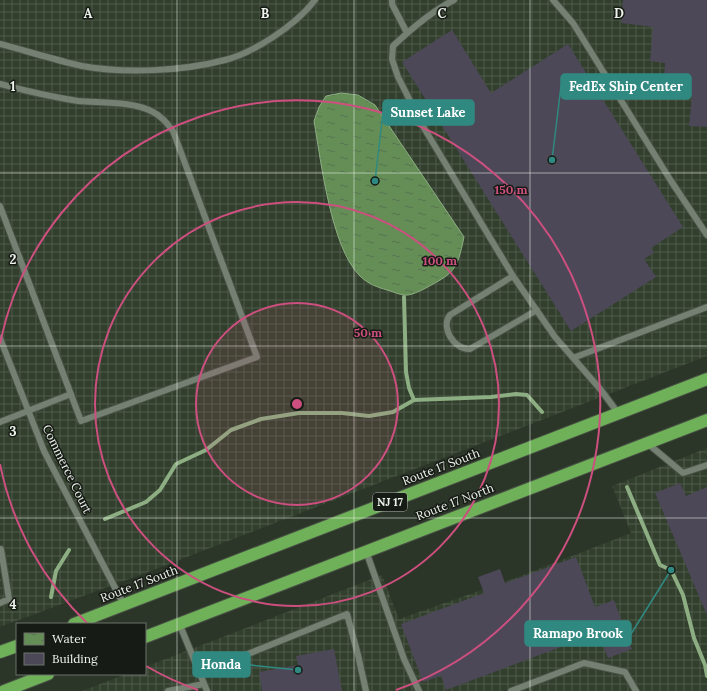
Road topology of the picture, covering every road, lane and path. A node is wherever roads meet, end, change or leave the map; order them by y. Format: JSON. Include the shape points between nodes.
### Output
{"nodes":[{"id":1,"x":315,"y":0,"type":"edge"},
{"id":2,"x":392,"y":0,"type":"edge"},
{"id":3,"x":454,"y":0,"type":"edge"},
{"id":4,"x":553,"y":0,"type":"edge"},
{"id":5,"x":407,"y":33,"type":"junction"},
{"id":6,"x":0,"y":44,"type":"edge"},
{"id":7,"x":0,"y":84,"type":"edge"},
{"id":8,"x":0,"y":206,"type":"edge"},
{"id":9,"x":707,"y":235,"type":"edge"},
{"id":10,"x":513,"y":276,"type":"junction"},
{"id":11,"x":707,"y":307,"type":"edge"},
{"id":12,"x":537,"y":310,"type":"junction"},
{"id":13,"x":0,"y":338,"type":"edge"},
{"id":14,"x":573,"y":358,"type":"junction"},
{"id":15,"x":707,"y":379,"type":"edge"},
{"id":16,"x":71,"y":394,"type":"junction"},
{"id":17,"x":28,"y":411,"type":"junction"},
{"id":18,"x":618,"y":413,"type":"junction"},
{"id":19,"x":707,"y":420,"type":"edge"},
{"id":20,"x":0,"y":422,"type":"edge"},
{"id":21,"x":647,"y":443,"type":"junction"},
{"id":22,"x":707,"y":465,"type":"edge"},
{"id":23,"x":1,"y":549,"type":"edge"},
{"id":24,"x":366,"y":552,"type":"junction"},
{"id":25,"x":0,"y":603,"type":"edge"},
{"id":26,"x":124,"y":605,"type":"junction"},
{"id":27,"x":77,"y":623,"type":"edge"},
{"id":28,"x":179,"y":624,"type":"junction"},
{"id":29,"x":146,"y":637,"type":"edge"},
{"id":30,"x":16,"y":646,"type":"edge"},
{"id":31,"x":0,"y":652,"type":"edge"},
{"id":32,"x":199,"y":672,"type":"junction"},
{"id":33,"x":45,"y":675,"type":"edge"},
{"id":34,"x":204,"y":684,"type":"junction"},
{"id":35,"x":4,"y":691,"type":"edge"},
{"id":36,"x":168,"y":691,"type":"edge"},
{"id":37,"x":207,"y":691,"type":"edge"},
{"id":38,"x":366,"y":691,"type":"edge"},
{"id":39,"x":419,"y":691,"type":"edge"},
{"id":40,"x":510,"y":691,"type":"edge"},
{"id":41,"x":636,"y":691,"type":"edge"}],
"edges":[{"from":1,"to":6,"type":"lane","via":[[282,32],[258,45],[226,60],[185,67],[132,70],[83,66]]},
{"from":2,"to":5,"type":"lane"},
{"from":3,"to":5,"type":"lane"},
{"from":4,"to":9,"type":"lane","via":[[573,23]]},
{"from":5,"to":10,"type":"lane","via":[[393,46],[392,59],[398,77],[424,128]]},
{"from":7,"to":16,"type":"lane","via":[[31,93],[133,106],[153,112],[166,122],[173,131],[258,357],[81,421]]},
{"from":8,"to":16,"type":"lane"},
{"from":10,"to":12,"type":"lane"},
{"from":10,"to":12,"type":"lane","via":[[450,315],[446,320],[446,328],[457,346],[470,349]]},
{"from":11,"to":14,"type":"lane"},
{"from":12,"to":14,"type":"lane"},
{"from":13,"to":17,"type":"lane","name":"Commerce Court"},
{"from":14,"to":18,"type":"lane"},
{"from":15,"to":18,"type":"highway","name":"Route 17 South","number":"NJ 17"},
{"from":16,"to":17,"type":"lane"},
{"from":17,"to":20,"type":"lane"},
{"from":17,"to":26,"type":"lane","name":"Commerce Court","via":[[44,451]]},
{"from":18,"to":26,"type":"highway","name":"Route 17 South","number":"NJ 17"},
{"from":19,"to":21,"type":"highway","name":"Route 17 North"},
{"from":21,"to":22,"type":"lane","via":[[684,473]]},
{"from":21,"to":24,"type":"highway","name":"Route 17 North"},
{"from":23,"to":25,"type":"lane","via":[[9,599]]},
{"from":24,"to":28,"type":"highway","name":"Route 17 North"},
{"from":24,"to":39,"type":"lane","via":[[404,659]]},
{"from":26,"to":27,"type":"highway","name":"Route 17 South","number":"NJ 17"},
{"from":28,"to":29,"type":"highway","name":"Route 17 North"},
{"from":28,"to":32,"type":"lane"},
{"from":30,"to":31,"type":"highway"},
{"from":32,"to":34,"type":"lane"},
{"from":32,"to":38,"type":"lane","via":[[347,614]]},
{"from":33,"to":35,"type":"highway"},
{"from":34,"to":36,"type":"lane"},
{"from":34,"to":37,"type":"lane"},
{"from":40,"to":41,"type":"lane","via":[[584,663],[625,672]]}]}
